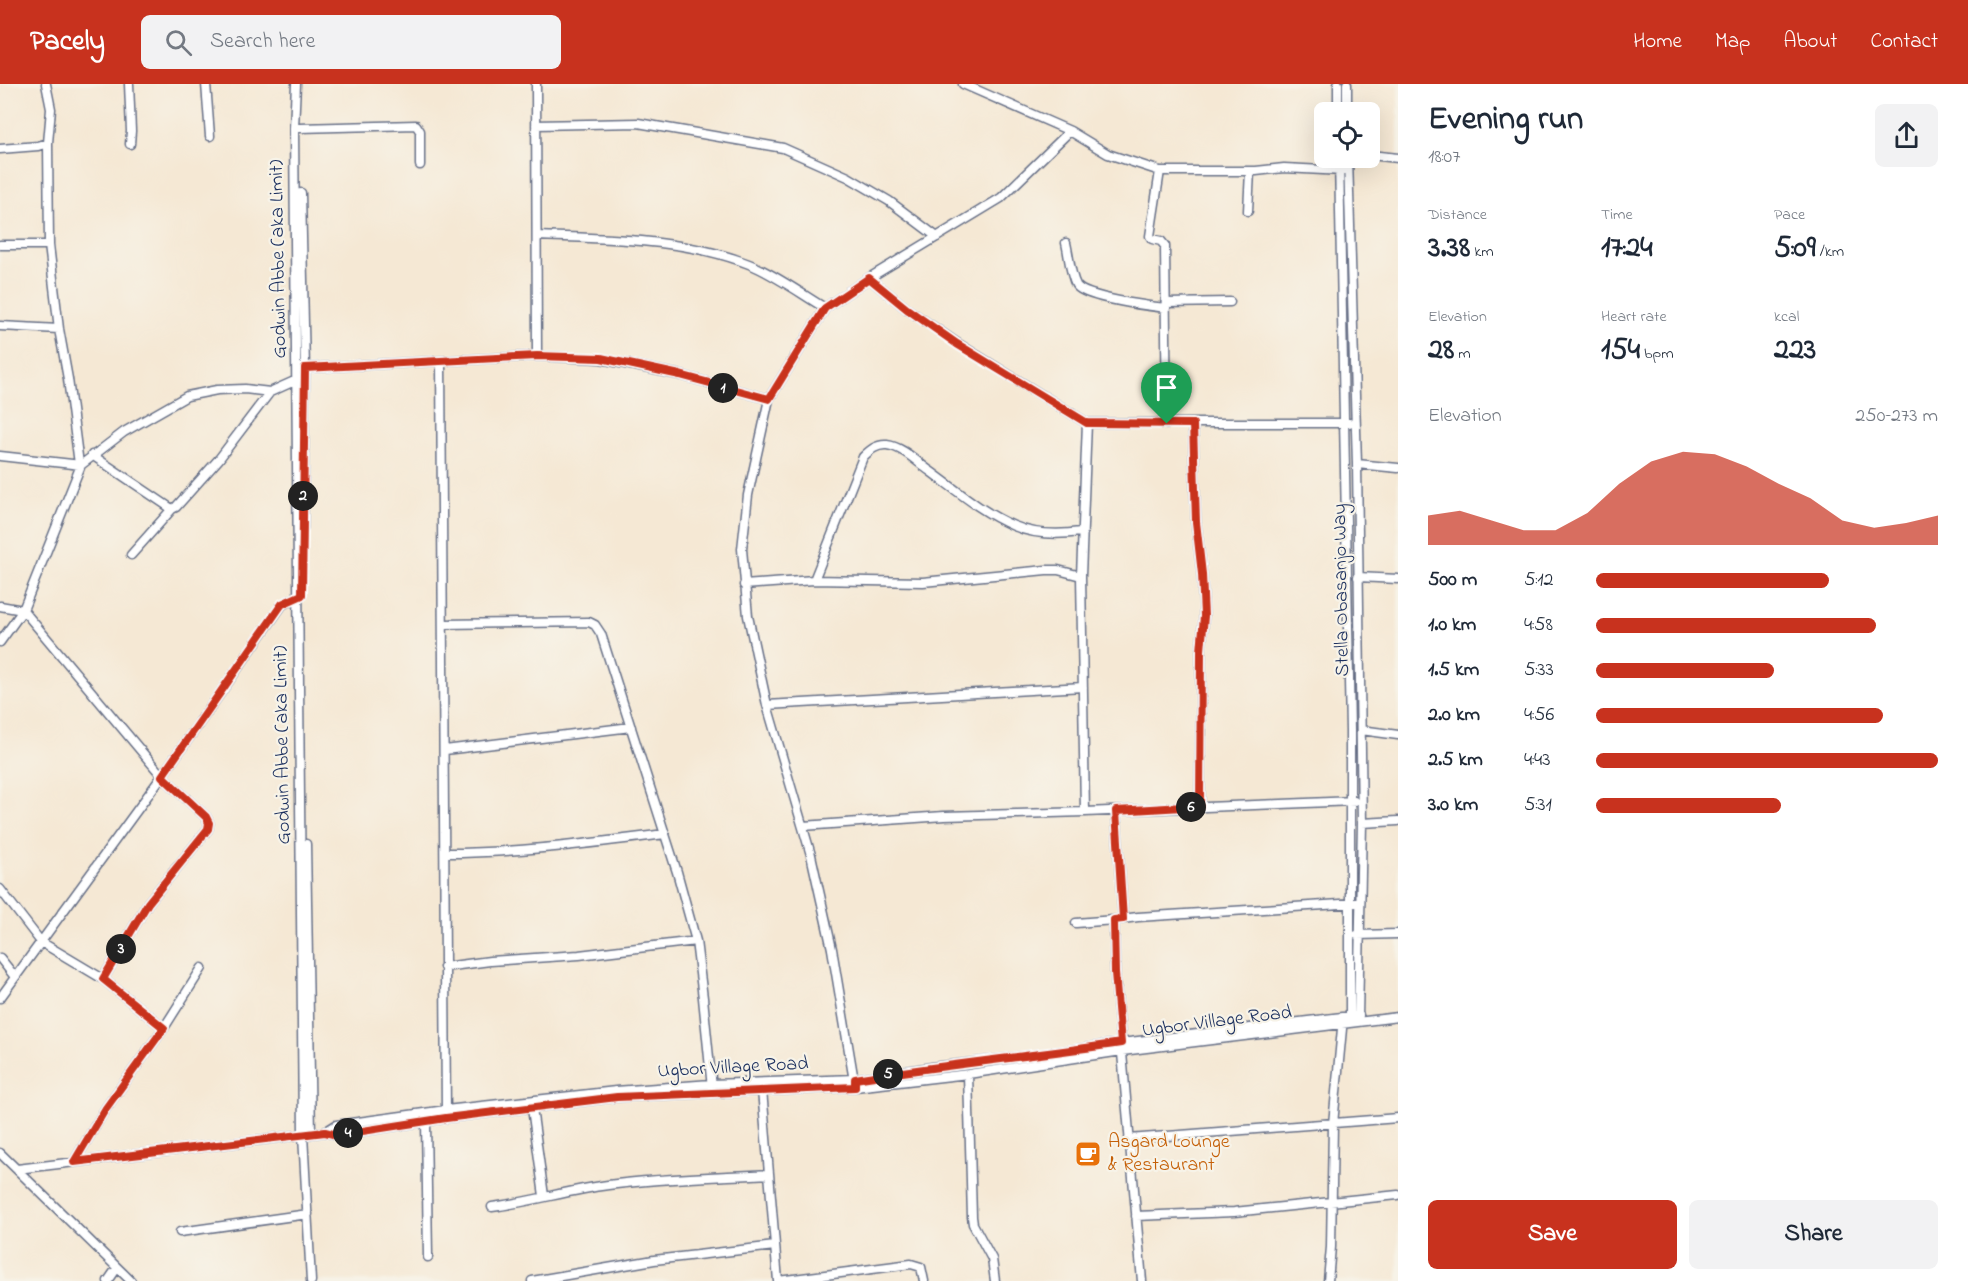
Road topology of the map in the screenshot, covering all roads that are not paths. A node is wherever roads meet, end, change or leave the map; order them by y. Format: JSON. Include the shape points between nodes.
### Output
{"nodes":[{"id":1,"x":46,"y":84,"type":"edge"},
{"id":2,"x":129,"y":84,"type":"edge"},
{"id":3,"x":206,"y":84,"type":"edge"},
{"id":4,"x":296,"y":84,"type":"edge"},
{"id":5,"x":536,"y":84,"type":"edge"},
{"id":6,"x":963,"y":84,"type":"edge"},
{"id":7,"x":1338,"y":84,"type":"edge"},
{"id":8,"x":1347,"y":84,"type":"edge"},
{"id":9,"x":295,"y":102,"type":"junction"},
{"id":10,"x":1338,"y":102,"type":"edge"},
{"id":11,"x":1347,"y":102,"type":"edge"},
{"id":12,"x":536,"y":125,"type":"junction"},
{"id":13,"x":299,"y":128,"type":"junction"},
{"id":14,"x":1070,"y":131,"type":"junction"},
{"id":15,"x":210,"y":136,"type":"dead end"},
{"id":16,"x":48,"y":143,"type":"junction"},
{"id":17,"x":129,"y":144,"type":"dead end"},
{"id":18,"x":0,"y":149,"type":"edge"},
{"id":19,"x":1380,"y":156,"type":"edge"},
{"id":20,"x":1398,"y":158,"type":"edge"},
{"id":21,"x":420,"y":165,"type":"dead end"},
{"id":22,"x":1342,"y":168,"type":"edge"},
{"id":23,"x":1344,"y":168,"type":"edge"},
{"id":24,"x":1160,"y":171,"type":"junction"},
{"id":25,"x":1250,"y":171,"type":"junction"},
{"id":26,"x":1343,"y":171,"type":"junction"},
{"id":27,"x":1248,"y":211,"type":"dead end"},
{"id":28,"x":537,"y":236,"type":"junction"},
{"id":29,"x":937,"y":237,"type":"junction"},
{"id":30,"x":1066,"y":243,"type":"dead end"},
{"id":31,"x":0,"y":245,"type":"edge"},
{"id":32,"x":49,"y":245,"type":"junction"},
{"id":33,"x":869,"y":278,"type":"junction"},
{"id":34,"x":1230,"y":302,"type":"dead end"},
{"id":35,"x":1166,"y":306,"type":"junction"},
{"id":36,"x":825,"y":308,"type":"junction"},
{"id":37,"x":0,"y":326,"type":"edge"},
{"id":38,"x":59,"y":329,"type":"junction"},
{"id":39,"x":537,"y":356,"type":"junction"},
{"id":40,"x":441,"y":361,"type":"junction"},
{"id":41,"x":302,"y":375,"type":"junction"},
{"id":42,"x":270,"y":392,"type":"junction"},
{"id":43,"x":769,"y":399,"type":"junction"},
{"id":44,"x":1087,"y":423,"type":"junction"},
{"id":45,"x":1344,"y":423,"type":"junction"},
{"id":46,"x":1355,"y":423,"type":"junction"},
{"id":47,"x":1167,"y":424,"type":"junction"},
{"id":48,"x":1193,"y":424,"type":"junction"},
{"id":49,"x":92,"y":455,"type":"junction"},
{"id":50,"x":0,"y":456,"type":"edge"},
{"id":51,"x":80,"y":464,"type":"junction"},
{"id":52,"x":1357,"y":464,"type":"junction"},
{"id":53,"x":1398,"y":468,"type":"edge"},
{"id":54,"x":172,"y":509,"type":"junction"},
{"id":55,"x":1082,"y":532,"type":"junction"},
{"id":56,"x":131,"y":555,"type":"dead end"},
{"id":57,"x":1081,"y":576,"type":"junction"},
{"id":58,"x":1358,"y":577,"type":"junction"},
{"id":59,"x":1398,"y":579,"type":"edge"},
{"id":60,"x":814,"y":580,"type":"junction"},
{"id":61,"x":744,"y":585,"type":"junction"},
{"id":62,"x":299,"y":595,"type":"junction"},
{"id":63,"x":0,"y":606,"type":"edge"},
{"id":64,"x":22,"y":610,"type":"junction"},
{"id":65,"x":444,"y":624,"type":"junction"},
{"id":66,"x":0,"y":642,"type":"edge"},
{"id":67,"x":1083,"y":687,"type":"junction"},
{"id":68,"x":766,"y":705,"type":"junction"},
{"id":69,"x":632,"y":727,"type":"junction"},
{"id":70,"x":1361,"y":730,"type":"junction"},
{"id":71,"x":1398,"y":735,"type":"edge"},
{"id":72,"x":445,"y":750,"type":"junction"},
{"id":73,"x":162,"y":776,"type":"junction"},
{"id":74,"x":1351,"y":801,"type":"junction"},
{"id":75,"x":1362,"y":801,"type":"junction"},
{"id":76,"x":1200,"y":806,"type":"junction"},
{"id":77,"x":1116,"y":811,"type":"junction"},
{"id":78,"x":1085,"y":812,"type":"junction"},
{"id":79,"x":1398,"y":821,"type":"edge"},
{"id":80,"x":1362,"y":823,"type":"junction"},
{"id":81,"x":803,"y":826,"type":"junction"},
{"id":82,"x":665,"y":834,"type":"junction"},
{"id":83,"x":445,"y":853,"type":"junction"},
{"id":84,"x":0,"y":889,"type":"edge"},
{"id":85,"x":1362,"y":902,"type":"junction"},
{"id":86,"x":1351,"y":903,"type":"junction"},
{"id":87,"x":1118,"y":919,"type":"junction"},
{"id":88,"x":1076,"y":923,"type":"dead end"},
{"id":89,"x":1398,"y":934,"type":"edge"},
{"id":90,"x":1361,"y":935,"type":"junction"},
{"id":91,"x":1351,"y":936,"type":"junction"},
{"id":92,"x":696,"y":941,"type":"junction"},
{"id":93,"x":41,"y":942,"type":"junction"},
{"id":94,"x":0,"y":958,"type":"edge"},
{"id":95,"x":444,"y":967,"type":"junction"},
{"id":96,"x":202,"y":968,"type":"dead end"},
{"id":97,"x":15,"y":977,"type":"junction"},
{"id":98,"x":103,"y":979,"type":"junction"},
{"id":99,"x":0,"y":998,"type":"edge"},
{"id":100,"x":1398,"y":1017,"type":"edge"},
{"id":101,"x":1350,"y":1019,"type":"junction"},
{"id":102,"x":164,"y":1028,"type":"junction"},
{"id":103,"x":1122,"y":1047,"type":"junction"},
{"id":104,"x":968,"y":1074,"type":"junction"},
{"id":105,"x":855,"y":1083,"type":"junction"},
{"id":106,"x":712,"y":1088,"type":"junction"},
{"id":107,"x":762,"y":1090,"type":"junction"},
{"id":108,"x":532,"y":1108,"type":"junction"},
{"id":109,"x":446,"y":1114,"type":"junction"},
{"id":110,"x":1398,"y":1118,"type":"edge"},
{"id":111,"x":426,"y":1121,"type":"junction"},
{"id":112,"x":1333,"y":1124,"type":"junction"},
{"id":113,"x":325,"y":1132,"type":"junction"},
{"id":114,"x":307,"y":1134,"type":"junction"},
{"id":115,"x":1129,"y":1139,"type":"junction"},
{"id":116,"x":0,"y":1153,"type":"edge"},
{"id":117,"x":74,"y":1162,"type":"junction"},
{"id":118,"x":17,"y":1169,"type":"junction"},
{"id":119,"x":769,"y":1174,"type":"junction"},
{"id":120,"x":1398,"y":1195,"type":"edge"},
{"id":121,"x":544,"y":1197,"type":"junction"},
{"id":122,"x":1332,"y":1202,"type":"junction"},
{"id":123,"x":492,"y":1207,"type":"dead end"},
{"id":124,"x":308,"y":1214,"type":"junction"},
{"id":125,"x":1136,"y":1216,"type":"junction"},
{"id":126,"x":180,"y":1232,"type":"dead end"},
{"id":127,"x":775,"y":1246,"type":"junction"},
{"id":128,"x":428,"y":1257,"type":"dead end"},
{"id":129,"x":117,"y":1268,"type":"junction"},
{"id":130,"x":108,"y":1281,"type":"edge"},
{"id":131,"x":131,"y":1281,"type":"edge"},
{"id":132,"x":310,"y":1281,"type":"edge"},
{"id":133,"x":532,"y":1281,"type":"edge"},
{"id":134,"x":778,"y":1281,"type":"edge"},
{"id":135,"x":924,"y":1281,"type":"edge"},
{"id":136,"x":995,"y":1281,"type":"edge"},
{"id":137,"x":1142,"y":1281,"type":"edge"},
{"id":138,"x":1328,"y":1281,"type":"edge"}],
"edges":[{"from":1,"to":16,"type":"street","via":[[51,110]]},
{"from":2,"to":17,"type":"street"},
{"from":3,"to":15,"type":"street"},
{"from":4,"to":9,"type":"street","name":"Godwin Abbe (aka Limit)"},
{"from":5,"to":12,"type":"street"},
{"from":6,"to":14,"type":"street"},
{"from":7,"to":10,"type":"street"},
{"from":8,"to":11,"type":"street"},
{"from":9,"to":13,"type":"street","name":"Godwin Abbe (aka Limit)"},
{"from":9,"to":41,"type":"street","name":"Godwin Abbe (aka Limit)"},
{"from":12,"to":28,"type":"street"},
{"from":12,"to":29,"type":"street","via":[[638,123],[783,148],[848,177],[889,201]]},
{"from":13,"to":21,"type":"street","via":[[416,125],[420,131]]},
{"from":13,"to":41,"type":"street","name":"Godwin Abbe (aka Limit)"},
{"from":14,"to":24,"type":"street","via":[[1108,154]]},
{"from":14,"to":29,"type":"street","via":[[1001,198]]},
{"from":16,"to":18,"type":"street"},
{"from":16,"to":32,"type":"street"},
{"from":19,"to":20,"type":"street"},
{"from":22,"to":26,"type":"street"},
{"from":23,"to":26,"type":"street","name":"Stella Obasanjo Way"},
{"from":24,"to":25,"type":"street"},
{"from":24,"to":35,"type":"street","via":[[1150,236],[1165,246]]},
{"from":25,"to":26,"type":"street"},
{"from":25,"to":27,"type":"street"},
{"from":26,"to":45,"type":"street"},
{"from":26,"to":46,"type":"street","name":"Stella Obasanjo Way"},
{"from":28,"to":36,"type":"street","via":[[628,240],[697,249],[751,265]]},
{"from":28,"to":39,"type":"street"},
{"from":29,"to":33,"type":"street"},
{"from":30,"to":35,"type":"street","via":[[1075,282],[1081,291],[1141,305]]},
{"from":31,"to":32,"type":"street"},
{"from":32,"to":38,"type":"street"},
{"from":33,"to":36,"type":"street"},
{"from":33,"to":44,"type":"street","via":[[957,344]]},
{"from":34,"to":35,"type":"street"},
{"from":35,"to":47,"type":"street"},
{"from":36,"to":43,"type":"street"},
{"from":37,"to":38,"type":"street"},
{"from":38,"to":51,"type":"street"},
{"from":39,"to":40,"type":"street"},
{"from":39,"to":43,"type":"street","via":[[601,358]]},
{"from":40,"to":41,"type":"street"},
{"from":40,"to":65,"type":"street"},
{"from":41,"to":42,"type":"street"},
{"from":41,"to":62,"type":"street","name":"Godwin Abbe (aka Limit)"},
{"from":42,"to":49,"type":"street","via":[[217,390],[187,396]]},
{"from":42,"to":54,"type":"street","via":[[219,459]]},
{"from":43,"to":61,"type":"street","via":[[748,495],[742,549]]},
{"from":44,"to":47,"type":"street"},
{"from":44,"to":55,"type":"street"},
{"from":45,"to":46,"type":"street"},
{"from":45,"to":48,"type":"street"},
{"from":45,"to":74,"type":"street"},
{"from":46,"to":52,"type":"street","name":"Stella Obasanjo Way"},
{"from":47,"to":48,"type":"street"},
{"from":48,"to":76,"type":"street","via":[[1204,616]]},
{"from":49,"to":51,"type":"street"},
{"from":49,"to":54,"type":"street"},
{"from":50,"to":51,"type":"street"},
{"from":51,"to":64,"type":"street"},
{"from":52,"to":53,"type":"street"},
{"from":52,"to":58,"type":"street","name":"Stella Obasanjo Way"},
{"from":54,"to":56,"type":"street"},
{"from":55,"to":57,"type":"street"},
{"from":55,"to":60,"type":"street","via":[[1064,534],[1013,526],[899,449],[876,446],[863,457]]},
{"from":57,"to":60,"type":"street","via":[[1046,570],[923,582]]},
{"from":57,"to":67,"type":"street"},
{"from":58,"to":59,"type":"street"},
{"from":58,"to":70,"type":"street","name":"Stella Obasanjo Way"},
{"from":60,"to":61,"type":"street"},
{"from":61,"to":68,"type":"street"},
{"from":62,"to":73,"type":"street","via":[[282,604]]},
{"from":62,"to":114,"type":"street","name":"Godwin Abbe (aka Limit)"},
{"from":63,"to":64,"type":"street"},
{"from":64,"to":66,"type":"street"},
{"from":64,"to":73,"type":"street"},
{"from":65,"to":69,"type":"street","via":[[595,625]]},
{"from":65,"to":72,"type":"street"},
{"from":67,"to":68,"type":"street"},
{"from":67,"to":78,"type":"street"},
{"from":68,"to":81,"type":"street"},
{"from":69,"to":72,"type":"street"},
{"from":69,"to":82,"type":"street"},
{"from":70,"to":71,"type":"street"},
{"from":70,"to":75,"type":"street","name":"Stella Obasanjo Way"},
{"from":72,"to":83,"type":"street"},
{"from":73,"to":93,"type":"street"},
{"from":73,"to":98,"type":"street","via":[[206,817],[208,829],[148,903]]},
{"from":74,"to":75,"type":"street"},
{"from":74,"to":76,"type":"street"},
{"from":74,"to":86,"type":"street"},
{"from":75,"to":80,"type":"street","name":"Stella Obasanjo Way"},
{"from":76,"to":77,"type":"street"},
{"from":77,"to":78,"type":"street"},
{"from":77,"to":87,"type":"street"},
{"from":78,"to":81,"type":"street"},
{"from":79,"to":80,"type":"street"},
{"from":80,"to":85,"type":"street","name":"Stella Obasanjo Way"},
{"from":81,"to":105,"type":"street","via":[[832,949]]},
{"from":82,"to":83,"type":"street","via":[[565,846]]},
{"from":82,"to":92,"type":"street"},
{"from":83,"to":95,"type":"street"},
{"from":84,"to":93,"type":"street"},
{"from":85,"to":86,"type":"street"},
{"from":85,"to":90,"type":"street","name":"Stella Obasanjo Way"},
{"from":86,"to":87,"type":"street"},
{"from":86,"to":91,"type":"street"},
{"from":87,"to":88,"type":"street"},
{"from":87,"to":103,"type":"street","via":[[1115,973]]},
{"from":89,"to":90,"type":"street"},
{"from":90,"to":91,"type":"street"},
{"from":90,"to":101,"type":"street","name":"Stella Obasanjo Way"},
{"from":91,"to":101,"type":"street"},
{"from":92,"to":95,"type":"street"},
{"from":92,"to":106,"type":"street"},
{"from":93,"to":97,"type":"street"},
{"from":93,"to":98,"type":"street"},
{"from":94,"to":97,"type":"street"},
{"from":95,"to":109,"type":"street"},
{"from":96,"to":102,"type":"street"},
{"from":97,"to":99,"type":"street"},
{"from":98,"to":102,"type":"street"},
{"from":100,"to":101,"type":"street","name":"Ugbor Village Road"},
{"from":101,"to":103,"type":"street","name":"Ugbor Village Road"},
{"from":101,"to":112,"type":"street"},
{"from":102,"to":117,"type":"street","via":[[106,1108]]},
{"from":103,"to":104,"type":"street","name":"Ugbor Village Road"},
{"from":103,"to":105,"type":"street","name":"Ugbor Village Road","via":[[933,1067]]},
{"from":103,"to":115,"type":"street"},
{"from":104,"to":105,"type":"street","name":"Ugbor Village Road"},
{"from":104,"to":136,"type":"street","via":[[972,1217],[992,1259]]},
{"from":105,"to":106,"type":"street","name":"Ugbor Village Road"},
{"from":105,"to":107,"type":"street","name":"Ugbor Village Road"},
{"from":106,"to":107,"type":"street","name":"Ugbor Village Road"},
{"from":106,"to":108,"type":"street","name":"Ugbor Village Road"},
{"from":106,"to":109,"type":"street","name":"Ugbor Village Road","via":[[616,1091]]},
{"from":107,"to":119,"type":"street"},
{"from":108,"to":109,"type":"street","name":"Ugbor Village Road"},
{"from":108,"to":121,"type":"street"},
{"from":109,"to":111,"type":"street","name":"Ugbor Village Road"},
{"from":109,"to":113,"type":"street","name":"Ugbor Village Road","via":[[336,1125]]},
{"from":110,"to":112,"type":"street"},
{"from":111,"to":113,"type":"street","name":"Ugbor Village Road","via":[[337,1135]]},
{"from":111,"to":128,"type":"street"},
{"from":112,"to":115,"type":"street"},
{"from":112,"to":122,"type":"street"},
{"from":113,"to":114,"type":"street","name":"Ugbor Village Road"},
{"from":114,"to":117,"type":"street","name":"Ugbor Village Road"},
{"from":114,"to":124,"type":"street","name":"Godwin Abbe (aka Limit)"},
{"from":115,"to":125,"type":"street"},
{"from":116,"to":118,"type":"street"},
{"from":117,"to":118,"type":"street","name":"Ugbor Village Road"},
{"from":118,"to":129,"type":"street"},
{"from":119,"to":121,"type":"street","via":[[610,1185]]},
{"from":119,"to":127,"type":"street"},
{"from":120,"to":122,"type":"street"},
{"from":121,"to":123,"type":"street"},
{"from":122,"to":125,"type":"street"},
{"from":122,"to":138,"type":"street"},
{"from":124,"to":126,"type":"street"},
{"from":124,"to":132,"type":"street","name":"Godwin Abbe (aka Limit)"},
{"from":125,"to":137,"type":"street"},
{"from":127,"to":133,"type":"street","via":[[654,1260]]},
{"from":127,"to":134,"type":"street"},
{"from":129,"to":130,"type":"street"},
{"from":129,"to":131,"type":"street"},
{"from":134,"to":135,"type":"street","via":[[911,1264],[921,1267]]}]}
